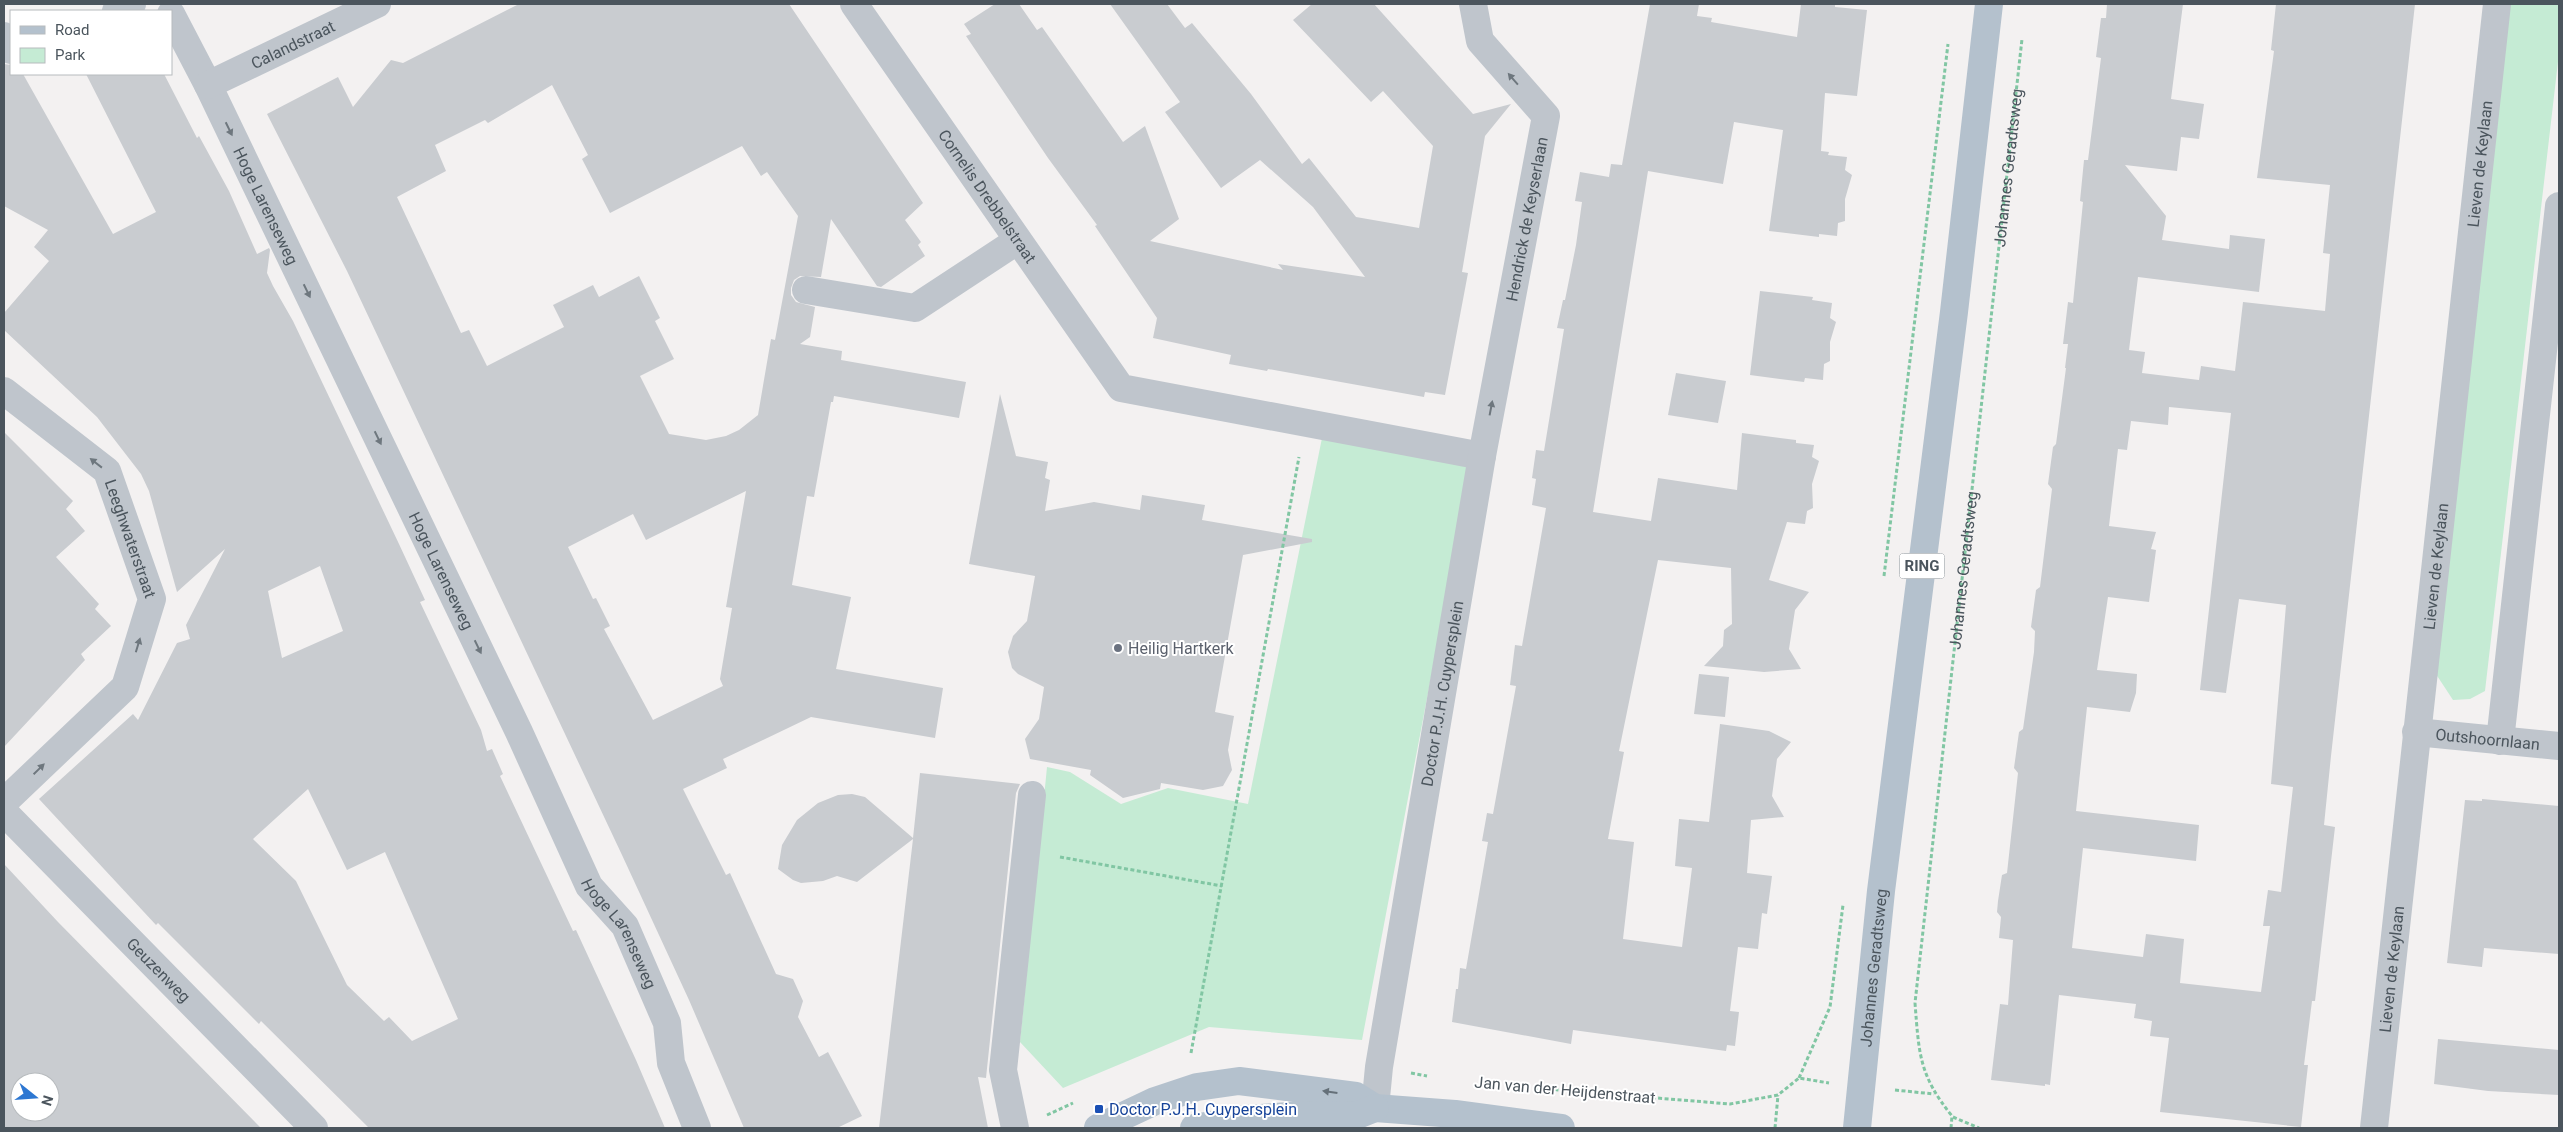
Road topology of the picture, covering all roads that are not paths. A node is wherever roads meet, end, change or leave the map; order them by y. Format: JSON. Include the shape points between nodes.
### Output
{"nodes":[{"id":1,"x":132,"y":4,"type":"edge"},
{"id":2,"x":377,"y":4,"type":"edge"},
{"id":3,"x":854,"y":4,"type":"edge"},
{"id":4,"x":1473,"y":4,"type":"edge"},
{"id":5,"x":1989,"y":4,"type":"edge"},
{"id":6,"x":2497,"y":4,"type":"edge"},
{"id":7,"x":118,"y":10,"type":"edge"},
{"id":8,"x":172,"y":17,"type":"edge"},
{"id":9,"x":4,"y":36,"type":"edge"},
{"id":10,"x":10,"y":48,"type":"edge"},
{"id":11,"x":208,"y":85,"type":"junction"},
{"id":12,"x":2559,"y":206,"type":"edge"},
{"id":13,"x":1017,"y":241,"type":"junction"},
{"id":14,"x":806,"y":290,"type":"dead end"},
{"id":15,"x":2551,"y":363,"type":"edge"},
{"id":16,"x":4,"y":391,"type":"edge"},
{"id":17,"x":2548,"y":419,"type":"edge"},
{"id":18,"x":1482,"y":456,"type":"junction"},
{"id":19,"x":2416,"y":732,"type":"junction"},
{"id":20,"x":2500,"y":741,"type":"junction"},
{"id":21,"x":2559,"y":746,"type":"edge"},
{"id":22,"x":1032,"y":795,"type":"dead end"},
{"id":23,"x":4,"y":802,"type":"edge"},
{"id":24,"x":4,"y":812,"type":"edge"},
{"id":25,"x":1375,"y":1108,"type":"junction"},
{"id":26,"x":1454,"y":1121,"type":"edge"},
{"id":27,"x":314,"y":1128,"type":"edge"},
{"id":28,"x":697,"y":1128,"type":"edge"},
{"id":29,"x":1015,"y":1128,"type":"edge"},
{"id":30,"x":1098,"y":1128,"type":"edge"},
{"id":31,"x":1194,"y":1128,"type":"edge"},
{"id":32,"x":1561,"y":1128,"type":"edge"},
{"id":33,"x":1857,"y":1128,"type":"edge"},
{"id":34,"x":2374,"y":1128,"type":"edge"}],
"edges":[{"from":1,"to":7,"type":"street"},
{"from":2,"to":11,"type":"street","name":"Calandstraat"},
{"from":3,"to":13,"type":"street","name":"Cornelis Drebbelstraat"},
{"from":18,"to":4,"type":"street","name":"Hendrick de Keyserlaan","one_way":true,"via":[[1546,116],[1480,41]]},
{"from":5,"to":33,"type":"main road","name":"Johannes Geradtsweg","number":"RING","via":[[1954,312],[1880,892]]},
{"from":6,"to":19,"type":"street","name":"Lieven de Keylaan"},
{"from":8,"to":11,"type":"street","name":"Hoge Larenseweg"},
{"from":9,"to":10,"type":"street"},
{"from":11,"to":28,"type":"street","name":"Hoge Larenseweg","one_way":true,"via":[[590,886],[625,926],[668,1023],[670,1063]]},
{"from":12,"to":15,"type":"street"},
{"from":13,"to":14,"type":"street","via":[[915,308]]},
{"from":13,"to":18,"type":"street","name":"Cornelis Drebbelstraat","via":[[1121,388]]},
{"from":15,"to":17,"type":"street"},
{"from":23,"to":16,"type":"street","name":"Leeghwaterstraat","one_way":true,"via":[[125,687],[152,599],[107,471]]},
{"from":17,"to":20,"type":"street"},
{"from":18,"to":25,"type":"street","name":"Doctor P.J.H. Cuypersplein","via":[[1379,1067]]},
{"from":19,"to":20,"type":"street","name":"Outshoornlaan"},
{"from":19,"to":34,"type":"street","name":"Lieven de Keylaan"},
{"from":20,"to":21,"type":"street","name":"Outshoornlaan"},
{"from":22,"to":29,"type":"street","via":[[1003,1070]]},
{"from":24,"to":27,"type":"street","name":"Geuzenweg"},
{"from":25,"to":26,"type":"main road"},
{"from":25,"to":30,"type":"main road","one_way":true,"via":[[1356,1096],[1239,1081],[1188,1090]]},
{"from":25,"to":31,"type":"main road","via":[[1355,1116],[1246,1119]]},
{"from":26,"to":32,"type":"main road"}]}
